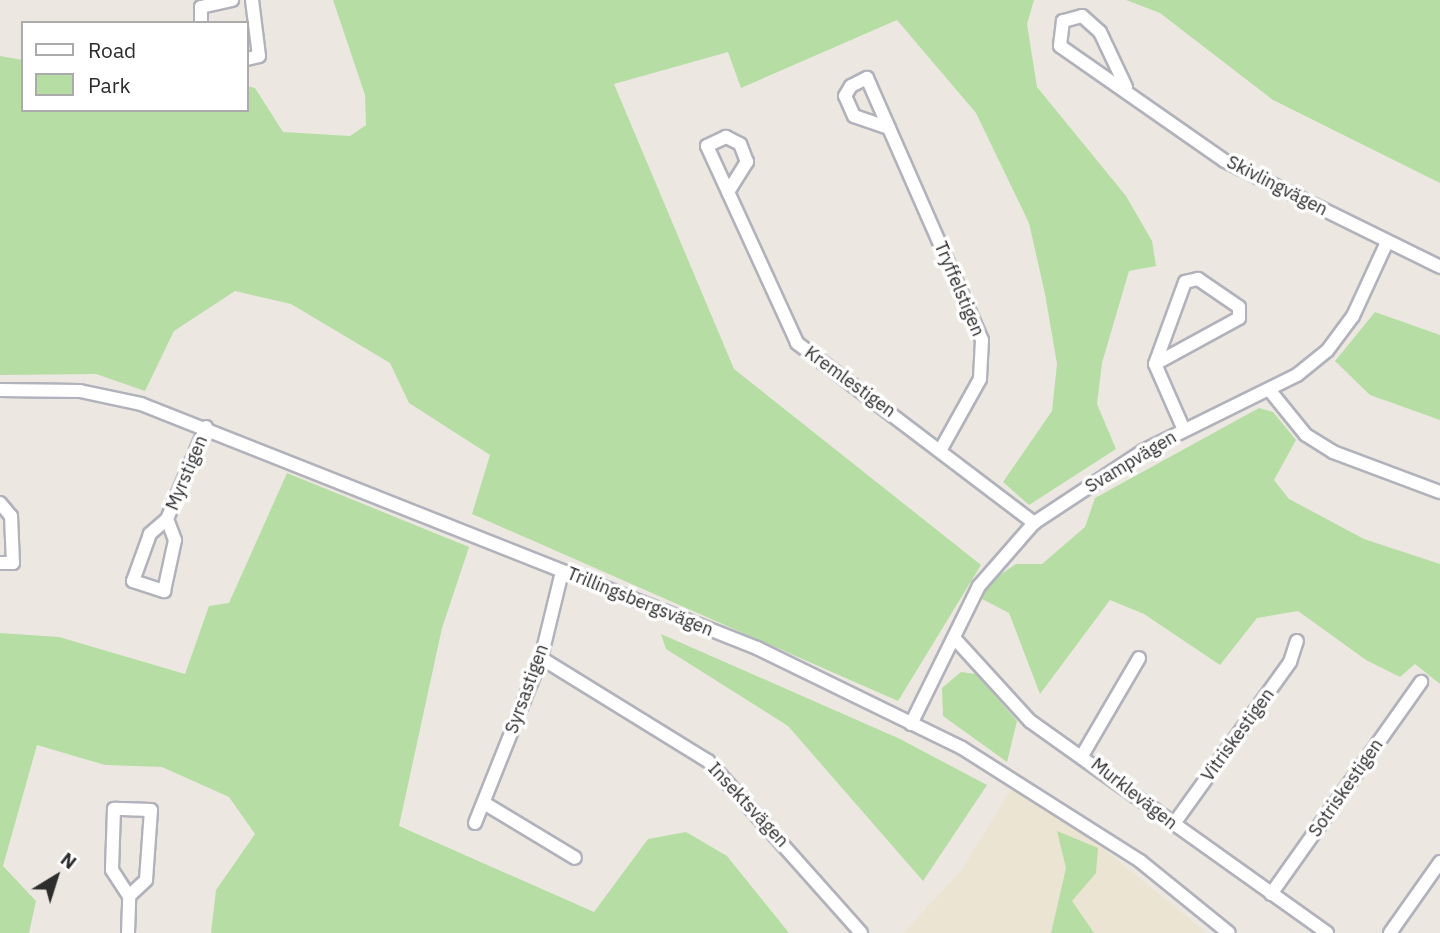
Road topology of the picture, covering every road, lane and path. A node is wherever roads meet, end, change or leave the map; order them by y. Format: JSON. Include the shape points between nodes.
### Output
{"nodes":[{"id":1,"x":232,"y":0,"type":"edge"},
{"id":2,"x":252,"y":0,"type":"edge"},
{"id":3,"x":199,"y":3,"type":"edge"},
{"id":4,"x":201,"y":21,"type":"edge"},
{"id":5,"x":248,"y":59,"type":"edge"},
{"id":6,"x":1126,"y":86,"type":"junction"},
{"id":7,"x":889,"y":128,"type":"dead end"},
{"id":8,"x":728,"y":192,"type":"dead end"},
{"id":9,"x":1387,"y":242,"type":"junction"},
{"id":10,"x":1440,"y":267,"type":"edge"},
{"id":11,"x":1155,"y":364,"type":"junction"},
{"id":12,"x":0,"y":390,"type":"edge"},
{"id":13,"x":1271,"y":392,"type":"junction"},
{"id":14,"x":206,"y":427,"type":"junction"},
{"id":15,"x":1184,"y":430,"type":"junction"},
{"id":16,"x":940,"y":449,"type":"junction"},
{"id":17,"x":1440,"y":492,"type":"edge"},
{"id":18,"x":0,"y":503,"type":"edge"},
{"id":19,"x":167,"y":519,"type":"junction"},
{"id":20,"x":1034,"y":523,"type":"junction"},
{"id":21,"x":0,"y":563,"type":"edge"},
{"id":22,"x":562,"y":572,"type":"junction"},
{"id":23,"x":956,"y":640,"type":"junction"},
{"id":24,"x":1297,"y":641,"type":"dead end"},
{"id":25,"x":541,"y":658,"type":"junction"},
{"id":26,"x":1139,"y":658,"type":"dead end"},
{"id":27,"x":1421,"y":682,"type":"dead end"},
{"id":28,"x":911,"y":724,"type":"junction"},
{"id":29,"x":1083,"y":754,"type":"junction"},
{"id":30,"x":484,"y":803,"type":"junction"},
{"id":31,"x":475,"y":823,"type":"dead end"},
{"id":32,"x":1173,"y":825,"type":"junction"},
{"id":33,"x":575,"y":858,"type":"dead end"},
{"id":34,"x":1440,"y":862,"type":"edge"},
{"id":35,"x":1271,"y":894,"type":"junction"},
{"id":36,"x":129,"y":897,"type":"junction"},
{"id":37,"x":128,"y":933,"type":"edge"},
{"id":38,"x":861,"y":933,"type":"edge"},
{"id":39,"x":1228,"y":933,"type":"edge"},
{"id":40,"x":1327,"y":933,"type":"edge"},
{"id":41,"x":1390,"y":933,"type":"edge"}],
"edges":[{"from":1,"to":3,"type":"street"},
{"from":2,"to":5,"type":"street","via":[[259,56]]},
{"from":3,"to":4,"type":"street"},
{"from":6,"to":6,"type":"street","name":"Skivlingvägen","via":[[1060,46],[1063,21],[1082,16],[1100,32]]},
{"from":6,"to":9,"type":"street","name":"Skivlingvägen","via":[[1155,114],[1225,161]]},
{"from":7,"to":16,"type":"street","name":"Tryffelstigen","via":[[982,340],[980,379]]},
{"from":8,"to":16,"type":"street","name":"Kremlestigen","via":[[797,343]]},
{"from":9,"to":10,"type":"street","name":"Skivlingvägen"},
{"from":9,"to":13,"type":"street","name":"Svampvägen","via":[[1353,316],[1327,351]]},
{"from":11,"to":11,"type":"street","via":[[1185,282],[1198,279],[1239,307],[1239,318]]},
{"from":11,"to":15,"type":"street"},
{"from":12,"to":14,"type":"street","name":"Trillingsbergsvägen","via":[[80,391]]},
{"from":13,"to":15,"type":"street","name":"Svampvägen"},
{"from":13,"to":17,"type":"street","via":[[1306,435],[1334,452]]},
{"from":14,"to":19,"type":"street","name":"Myrstigen"},
{"from":14,"to":22,"type":"street","name":"Trillingsbergsvägen"},
{"from":15,"to":20,"type":"street","name":"Svampvägen"},
{"from":16,"to":20,"type":"street","name":"Kremlestigen"},
{"from":18,"to":21,"type":"street","via":[[10,516],[13,563]]},
{"from":19,"to":19,"type":"street","name":"Myrstigen","via":[[176,540],[164,591],[133,581],[150,534]]},
{"from":20,"to":23,"type":"street","name":"Svampvägen","via":[[979,586]]},
{"from":22,"to":25,"type":"street","name":"Syrsastigen"},
{"from":22,"to":28,"type":"street","name":"Trillingsbergsvägen","via":[[757,649]]},
{"from":23,"to":28,"type":"street","name":"Svampvägen"},
{"from":23,"to":29,"type":"street","name":"Murklevägen","via":[[1031,721]]},
{"from":24,"to":32,"type":"street","name":"Vitriskestigen","via":[[1290,663]]},
{"from":25,"to":30,"type":"street","name":"Syrsastigen"},
{"from":25,"to":38,"type":"street","name":"Insektsvägen","via":[[708,761]]},
{"from":26,"to":29,"type":"street"},
{"from":27,"to":35,"type":"street","name":"Sotriskestigen"},
{"from":28,"to":39,"type":"street","name":"Trillingsbergsvägen","via":[[1056,806],[1140,861]]},
{"from":29,"to":32,"type":"street","name":"Murklevägen"},
{"from":30,"to":31,"type":"street","name":"Syrsastigen"},
{"from":30,"to":33,"type":"street"},
{"from":32,"to":35,"type":"street","name":"Murklevägen"},
{"from":34,"to":41,"type":"street"},
{"from":35,"to":40,"type":"street","name":"Murklevägen"},
{"from":36,"to":36,"type":"street","via":[[112,870],[114,809],[151,810],[146,880]]},
{"from":36,"to":37,"type":"street"}]}
